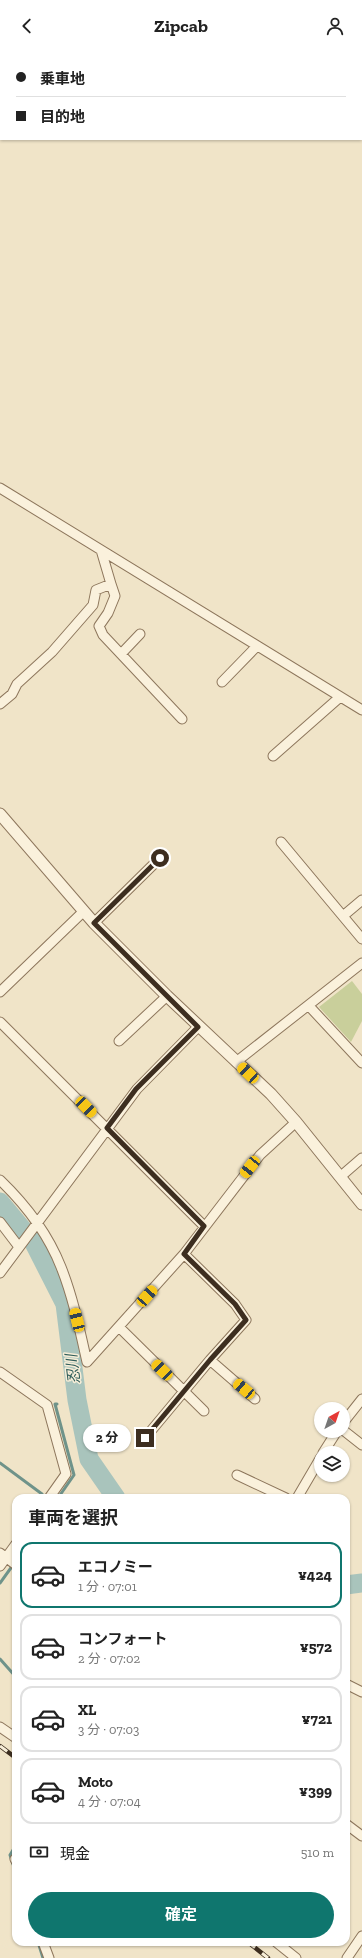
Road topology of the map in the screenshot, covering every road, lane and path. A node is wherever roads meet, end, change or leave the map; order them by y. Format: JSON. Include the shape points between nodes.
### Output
{"nodes":[{"id":1,"x":0,"y":488,"type":"edge"},
{"id":2,"x":101,"y":550,"type":"junction"},
{"id":3,"x":111,"y":584,"type":"junction"},
{"id":4,"x":140,"y":634,"type":"dead end"},
{"id":5,"x":257,"y":646,"type":"junction"},
{"id":6,"x":121,"y":654,"type":"junction"},
{"id":7,"x":222,"y":682,"type":"dead end"},
{"id":8,"x":340,"y":697,"type":"junction"},
{"id":9,"x":0,"y":704,"type":"edge"},
{"id":10,"x":362,"y":710,"type":"edge"},
{"id":11,"x":182,"y":719,"type":"dead end"},
{"id":12,"x":273,"y":756,"type":"dead end"},
{"id":13,"x":0,"y":814,"type":"edge"},
{"id":14,"x":281,"y":842,"type":"dead end"},
{"id":15,"x":160,"y":858,"type":"dead end"},
{"id":16,"x":362,"y":900,"type":"edge"},
{"id":17,"x":84,"y":911,"type":"junction"},
{"id":18,"x":343,"y":916,"type":"junction"},
{"id":19,"x":94,"y":923,"type":"junction"},
{"id":20,"x":362,"y":939,"type":"edge"},
{"id":21,"x":362,"y":963,"type":"edge"},
{"id":22,"x":0,"y":992,"type":"edge"},
{"id":23,"x":166,"y":996,"type":"junction"},
{"id":24,"x":309,"y":1006,"type":"junction"},
{"id":25,"x":0,"y":1022,"type":"edge"},
{"id":26,"x":198,"y":1027,"type":"junction"},
{"id":27,"x":119,"y":1041,"type":"dead end"},
{"id":28,"x":236,"y":1062,"type":"junction"},
{"id":29,"x":362,"y":1063,"type":"edge"},
{"id":30,"x":296,"y":1122,"type":"junction"},
{"id":31,"x":107,"y":1128,"type":"junction"},
{"id":32,"x":362,"y":1158,"type":"edge"},
{"id":33,"x":340,"y":1177,"type":"junction"},
{"id":34,"x":0,"y":1180,"type":"edge"},
{"id":35,"x":362,"y":1204,"type":"edge"},
{"id":36,"x":0,"y":1222,"type":"edge"},
{"id":37,"x":36,"y":1224,"type":"junction"},
{"id":38,"x":204,"y":1226,"type":"junction"},
{"id":39,"x":21,"y":1245,"type":"junction"},
{"id":40,"x":184,"y":1254,"type":"junction"},
{"id":41,"x":0,"y":1273,"type":"edge"},
{"id":42,"x":119,"y":1327,"type":"junction"},
{"id":43,"x":210,"y":1360,"type":"junction"},
{"id":44,"x":0,"y":1372,"type":"edge"},
{"id":45,"x":184,"y":1391,"type":"junction"},
{"id":46,"x":255,"y":1399,"type":"dead end"},
{"id":47,"x":362,"y":1399,"type":"edge"},
{"id":48,"x":204,"y":1411,"type":"dead end"},
{"id":49,"x":350,"y":1414,"type":"edge"},
{"id":50,"x":350,"y":1436,"type":"edge"},
{"id":51,"x":145,"y":1438,"type":"dead end"},
{"id":52,"x":362,"y":1445,"type":"edge"},
{"id":53,"x":314,"y":1469,"type":"edge"},
{"id":54,"x":237,"y":1475,"type":"dead end"},
{"id":55,"x":52,"y":1494,"type":"edge"},
{"id":56,"x":277,"y":1494,"type":"edge"},
{"id":57,"x":299,"y":1494,"type":"edge"},
{"id":58,"x":12,"y":1548,"type":"edge"},
{"id":59,"x":5,"y":1556,"type":"edge"},
{"id":60,"x":0,"y":1566,"type":"edge"},
{"id":61,"x":350,"y":1686,"type":"edge"},
{"id":62,"x":362,"y":1692,"type":"edge"},
{"id":63,"x":0,"y":1727,"type":"edge"},
{"id":64,"x":12,"y":1735,"type":"edge"},
{"id":65,"x":350,"y":1827,"type":"edge"},
{"id":66,"x":362,"y":1836,"type":"edge"},
{"id":67,"x":362,"y":1936,"type":"edge"},
{"id":68,"x":45,"y":1946,"type":"edge"},
{"id":69,"x":281,"y":1946,"type":"edge"},
{"id":70,"x":49,"y":1958,"type":"edge"},
{"id":71,"x":296,"y":1958,"type":"edge"},
{"id":72,"x":347,"y":1958,"type":"edge"}],
"edges":[{"from":1,"to":2,"type":"street"},
{"from":2,"to":3,"type":"street"},
{"from":2,"to":5,"type":"street"},
{"from":3,"to":6,"type":"street","via":[[115,596],[99,626],[103,635]]},
{"from":3,"to":9,"type":"street","via":[[96,590],[93,605],[52,652],[17,684],[12,694]]},
{"from":4,"to":6,"type":"street"},
{"from":5,"to":7,"type":"street"},
{"from":5,"to":8,"type":"street"},
{"from":6,"to":11,"type":"street"},
{"from":8,"to":10,"type":"street"},
{"from":8,"to":12,"type":"street"},
{"from":13,"to":17,"type":"street"},
{"from":14,"to":18,"type":"street"},
{"from":15,"to":19,"type":"street"},
{"from":16,"to":18,"type":"street"},
{"from":17,"to":19,"type":"street"},
{"from":17,"to":22,"type":"street"},
{"from":18,"to":20,"type":"street"},
{"from":19,"to":23,"type":"street"},
{"from":21,"to":24,"type":"street"},
{"from":23,"to":26,"type":"street"},
{"from":23,"to":27,"type":"street"},
{"from":24,"to":28,"type":"street"},
{"from":24,"to":29,"type":"street"},
{"from":25,"to":31,"type":"street"},
{"from":26,"to":28,"type":"street"},
{"from":26,"to":31,"type":"street","via":[[136,1089]]},
{"from":28,"to":30,"type":"street","via":[[271,1094]]},
{"from":30,"to":33,"type":"street"},
{"from":30,"to":38,"type":"street","via":[[260,1155]]},
{"from":31,"to":37,"type":"street"},
{"from":31,"to":38,"type":"street"},
{"from":32,"to":33,"type":"street"},
{"from":33,"to":35,"type":"street"},
{"from":34,"to":37,"type":"street","via":[[18,1197]]},
{"from":36,"to":39,"type":"street"},
{"from":37,"to":39,"type":"street"},
{"from":37,"to":42,"type":"street","via":[[61,1267],[88,1362]]},
{"from":38,"to":40,"type":"street"},
{"from":39,"to":41,"type":"street"},
{"from":40,"to":42,"type":"street"},
{"from":40,"to":43,"type":"street","via":[[235,1304],[246,1320]]},
{"from":42,"to":45,"type":"street"},
{"from":43,"to":45,"type":"street"},
{"from":43,"to":46,"type":"street"},
{"from":44,"to":55,"type":"street","via":[[47,1405],[66,1474]]},
{"from":45,"to":48,"type":"street"},
{"from":45,"to":51,"type":"street"},
{"from":47,"to":49,"type":"street"},
{"from":50,"to":52,"type":"street"},
{"from":53,"to":57,"type":"street"},
{"from":54,"to":56,"type":"street"},
{"from":58,"to":59,"type":"street"},
{"from":59,"to":60,"type":"street"},
{"from":61,"to":62,"type":"street"},
{"from":63,"to":64,"type":"street"},
{"from":65,"to":66,"type":"street"},
{"from":67,"to":72,"type":"street"},
{"from":68,"to":70,"type":"street"},
{"from":69,"to":71,"type":"street"}]}
